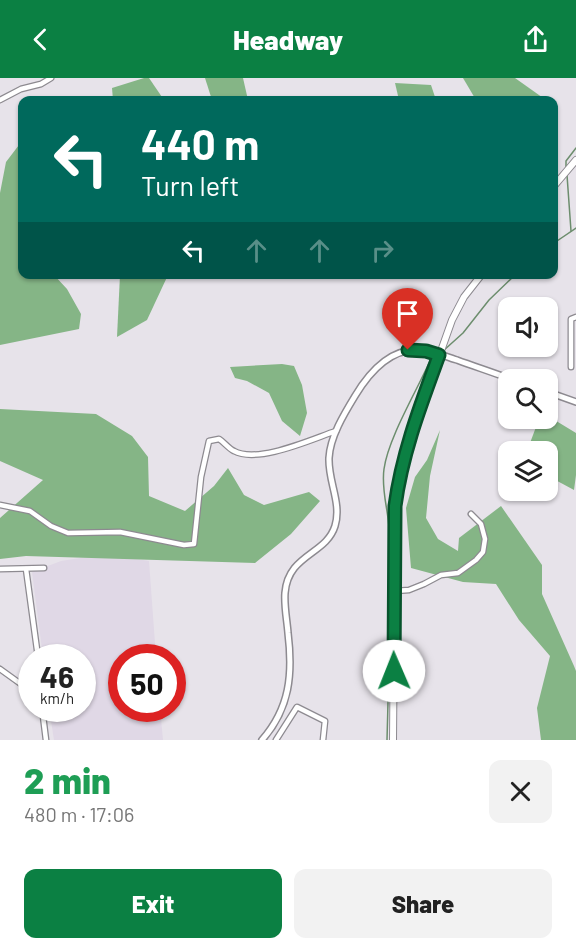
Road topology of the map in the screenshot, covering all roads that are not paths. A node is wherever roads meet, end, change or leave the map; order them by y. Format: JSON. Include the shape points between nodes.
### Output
{"nodes":[{"id":1,"x":51,"y":78,"type":"edge"},
{"id":2,"x":0,"y":100,"type":"edge"},
{"id":3,"x":576,"y":160,"type":"edge"},
{"id":4,"x":558,"y":182,"type":"edge"},
{"id":5,"x":478,"y":279,"type":"edge"},
{"id":6,"x":576,"y":317,"type":"edge"},
{"id":7,"x":573,"y":338,"type":"edge"},
{"id":8,"x":440,"y":352,"type":"junction"},
{"id":9,"x":574,"y":368,"type":"edge"},
{"id":10,"x":498,"y":374,"type":"edge"},
{"id":11,"x":558,"y":396,"type":"edge"},
{"id":12,"x":576,"y":402,"type":"edge"},
{"id":13,"x":336,"y":431,"type":"junction"},
{"id":14,"x":0,"y":505,"type":"edge"},
{"id":15,"x":471,"y":514,"type":"dead end"},
{"id":16,"x":0,"y":568,"type":"edge"},
{"id":17,"x":44,"y":568,"type":"dead end"},
{"id":18,"x":26,"y":569,"type":"junction"},
{"id":19,"x":395,"y":591,"type":"junction"},
{"id":20,"x":36,"y":644,"type":"edge"},
{"id":21,"x":0,"y":669,"type":"edge"},
{"id":22,"x":18,"y":682,"type":"edge"},
{"id":23,"x":44,"y":722,"type":"edge"},
{"id":24,"x":46,"y":740,"type":"edge"},
{"id":25,"x":262,"y":740,"type":"edge"},
{"id":26,"x":276,"y":740,"type":"edge"},
{"id":27,"x":323,"y":740,"type":"edge"},
{"id":28,"x":393,"y":740,"type":"edge"}],
"edges":[{"from":1,"to":2,"type":"street"},
{"from":3,"to":4,"type":"main road"},
{"from":5,"to":8,"type":"main road","via":[[455,312]]},
{"from":6,"to":7,"type":"street","via":[[571,319]]},
{"from":7,"to":9,"type":"street"},
{"from":8,"to":10,"type":"street"},
{"from":8,"to":13,"type":"street","via":[[408,350],[380,363],[361,385]]},
{"from":8,"to":19,"type":"main road","via":[[399,477]]},
{"from":11,"to":12,"type":"street"},
{"from":13,"to":14,"type":"street","via":[[266,453],[234,451],[219,439],[209,441],[194,544],[114,532],[68,533],[55,529],[30,511]]},
{"from":13,"to":25,"type":"street","via":[[329,459],[337,505],[334,526],[327,540],[300,561],[290,576],[285,598],[290,683],[284,706]]},
{"from":15,"to":19,"type":"street","via":[[481,524],[485,539],[476,560],[458,573]]},
{"from":16,"to":18,"type":"street"},
{"from":17,"to":18,"type":"street"},
{"from":18,"to":20,"type":"street"},
{"from":19,"to":28,"type":"main road"},
{"from":21,"to":22,"type":"street"},
{"from":23,"to":24,"type":"street"},
{"from":26,"to":27,"type":"street","via":[[297,707],[325,721]]}]}
